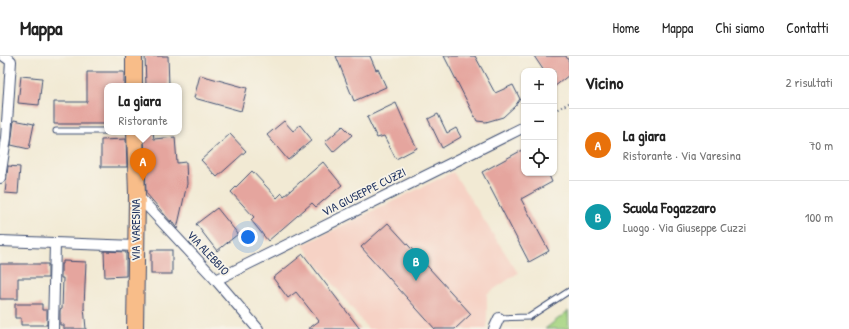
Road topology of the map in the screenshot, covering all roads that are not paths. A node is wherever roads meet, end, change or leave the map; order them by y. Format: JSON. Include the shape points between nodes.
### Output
{"nodes":[{"id":1,"x":4,"y":56,"type":"edge"},
{"id":2,"x":134,"y":56,"type":"edge"},
{"id":3,"x":134,"y":83,"type":"edge"},
{"id":4,"x":521,"y":128,"type":"edge"},
{"id":5,"x":56,"y":131,"type":"dead end"},
{"id":6,"x":104,"y":131,"type":"edge"},
{"id":7,"x":135,"y":135,"type":"edge"},
{"id":8,"x":0,"y":178,"type":"edge"},
{"id":9,"x":137,"y":196,"type":"junction"},
{"id":10,"x":0,"y":241,"type":"edge"},
{"id":11,"x":55,"y":243,"type":"junction"},
{"id":12,"x":136,"y":246,"type":"junction"},
{"id":13,"x":216,"y":280,"type":"junction"},
{"id":14,"x":569,"y":291,"type":"edge"},
{"id":15,"x":500,"y":318,"type":"joint"},
{"id":16,"x":53,"y":329,"type":"edge"},
{"id":17,"x":135,"y":329,"type":"edge"},
{"id":18,"x":258,"y":329,"type":"edge"},
{"id":19,"x":494,"y":329,"type":"edge"}],
"edges":[{"from":1,"to":8,"type":"street","via":[[11,61],[6,138]]},
{"from":2,"to":3,"type":"main road"},
{"from":4,"to":13,"type":"street","name":"VIA GIUSEPPE CUZZI"},
{"from":5,"to":6,"type":"lane"},
{"from":7,"to":9,"type":"main road","name":"VIA VARESINA"},
{"from":9,"to":12,"type":"main road","name":"VIA VARESINA"},
{"from":9,"to":13,"type":"street","name":"VIA ALEBBIO"},
{"from":10,"to":11,"type":"street"},
{"from":11,"to":12,"type":"street"},
{"from":11,"to":16,"type":"street"},
{"from":12,"to":17,"type":"main road","name":"VIA VARESINA"},
{"from":13,"to":18,"type":"street","name":"VIA ALEBBIO"},
{"from":14,"to":15,"type":"lane","via":[[529,317]]},
{"from":15,"to":19,"type":"street"}]}
